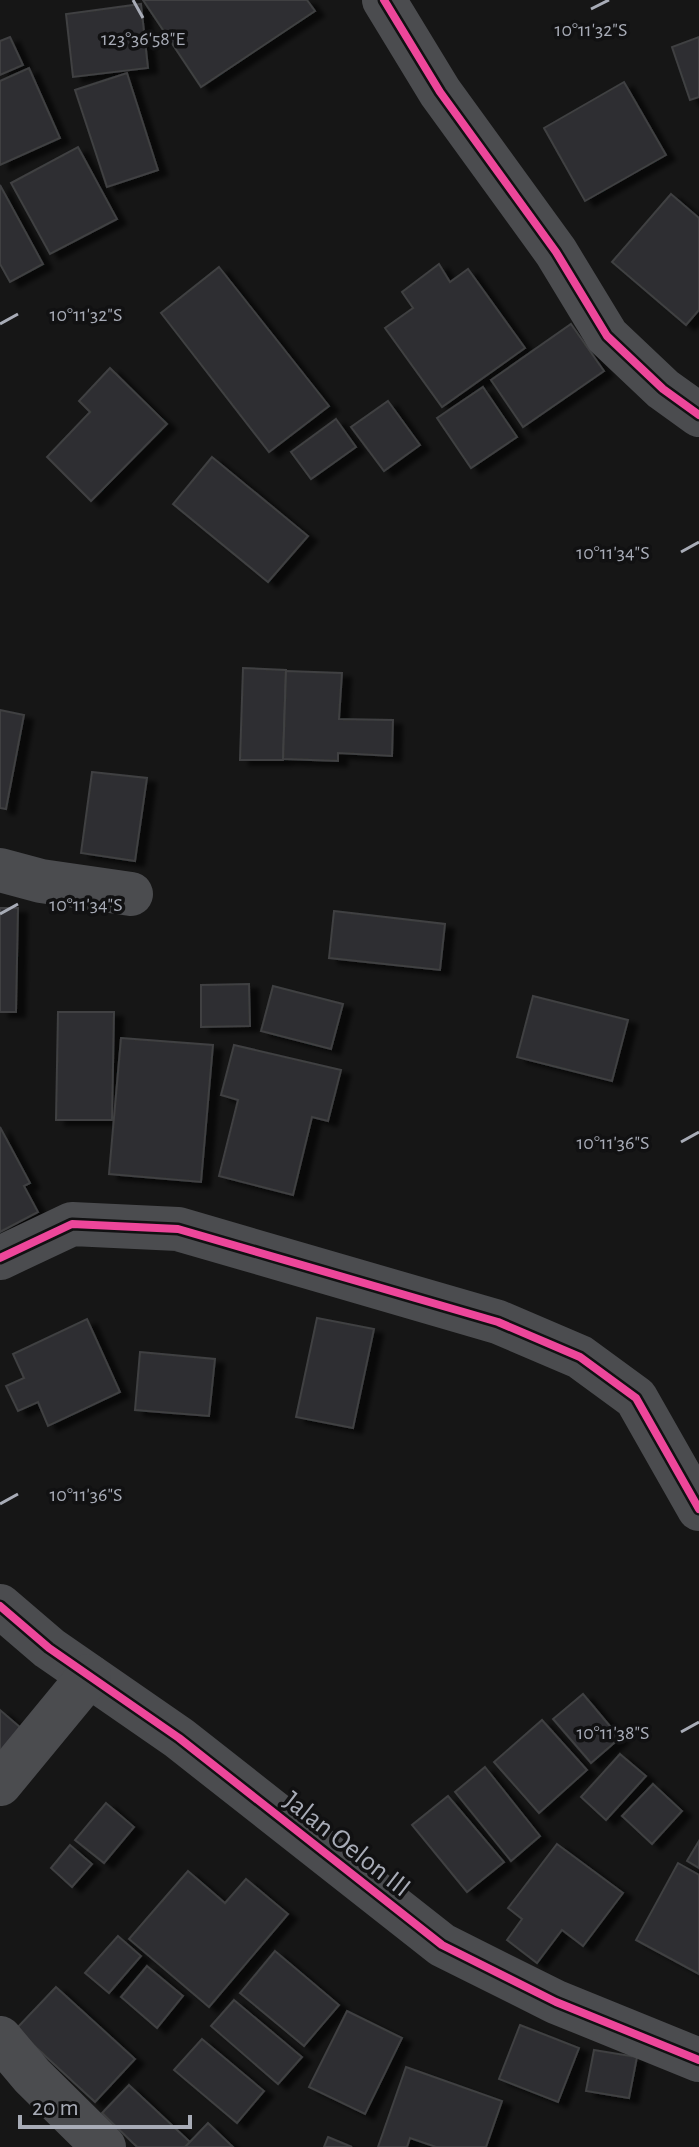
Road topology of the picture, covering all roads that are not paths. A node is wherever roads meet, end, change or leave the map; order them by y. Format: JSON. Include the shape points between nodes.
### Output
{"nodes":[{"id":1,"x":384,"y":0,"type":"edge"},
{"id":2,"x":699,"y":415,"type":"edge"},
{"id":3,"x":0,"y":870,"type":"edge"},
{"id":4,"x":131,"y":894,"type":"dead end"},
{"id":5,"x":0,"y":1258,"type":"edge"},
{"id":6,"x":699,"y":1509,"type":"edge"},
{"id":7,"x":0,"y":1606,"type":"edge"},
{"id":8,"x":89,"y":1676,"type":"junction"},
{"id":9,"x":0,"y":1784,"type":"edge"},
{"id":10,"x":0,"y":2038,"type":"edge"},
{"id":11,"x":699,"y":2060,"type":"edge"},
{"id":12,"x":104,"y":2147,"type":"edge"}],
"edges":[{"from":1,"to":2,"type":"street","via":[[440,92],[556,252],[607,336]]},
{"from":3,"to":4,"type":"street"},
{"from":5,"to":6,"type":"street","via":[[72,1224],[178,1229],[498,1322],[580,1357],[636,1398]]},
{"from":7,"to":8,"type":"street","name":"Jalan Oelon III"},
{"from":8,"to":9,"type":"street"},
{"from":8,"to":11,"type":"street","name":"Jalan Oelon III","via":[[179,1738],[442,1945],[556,2002]]},
{"from":10,"to":12,"type":"street"}]}
